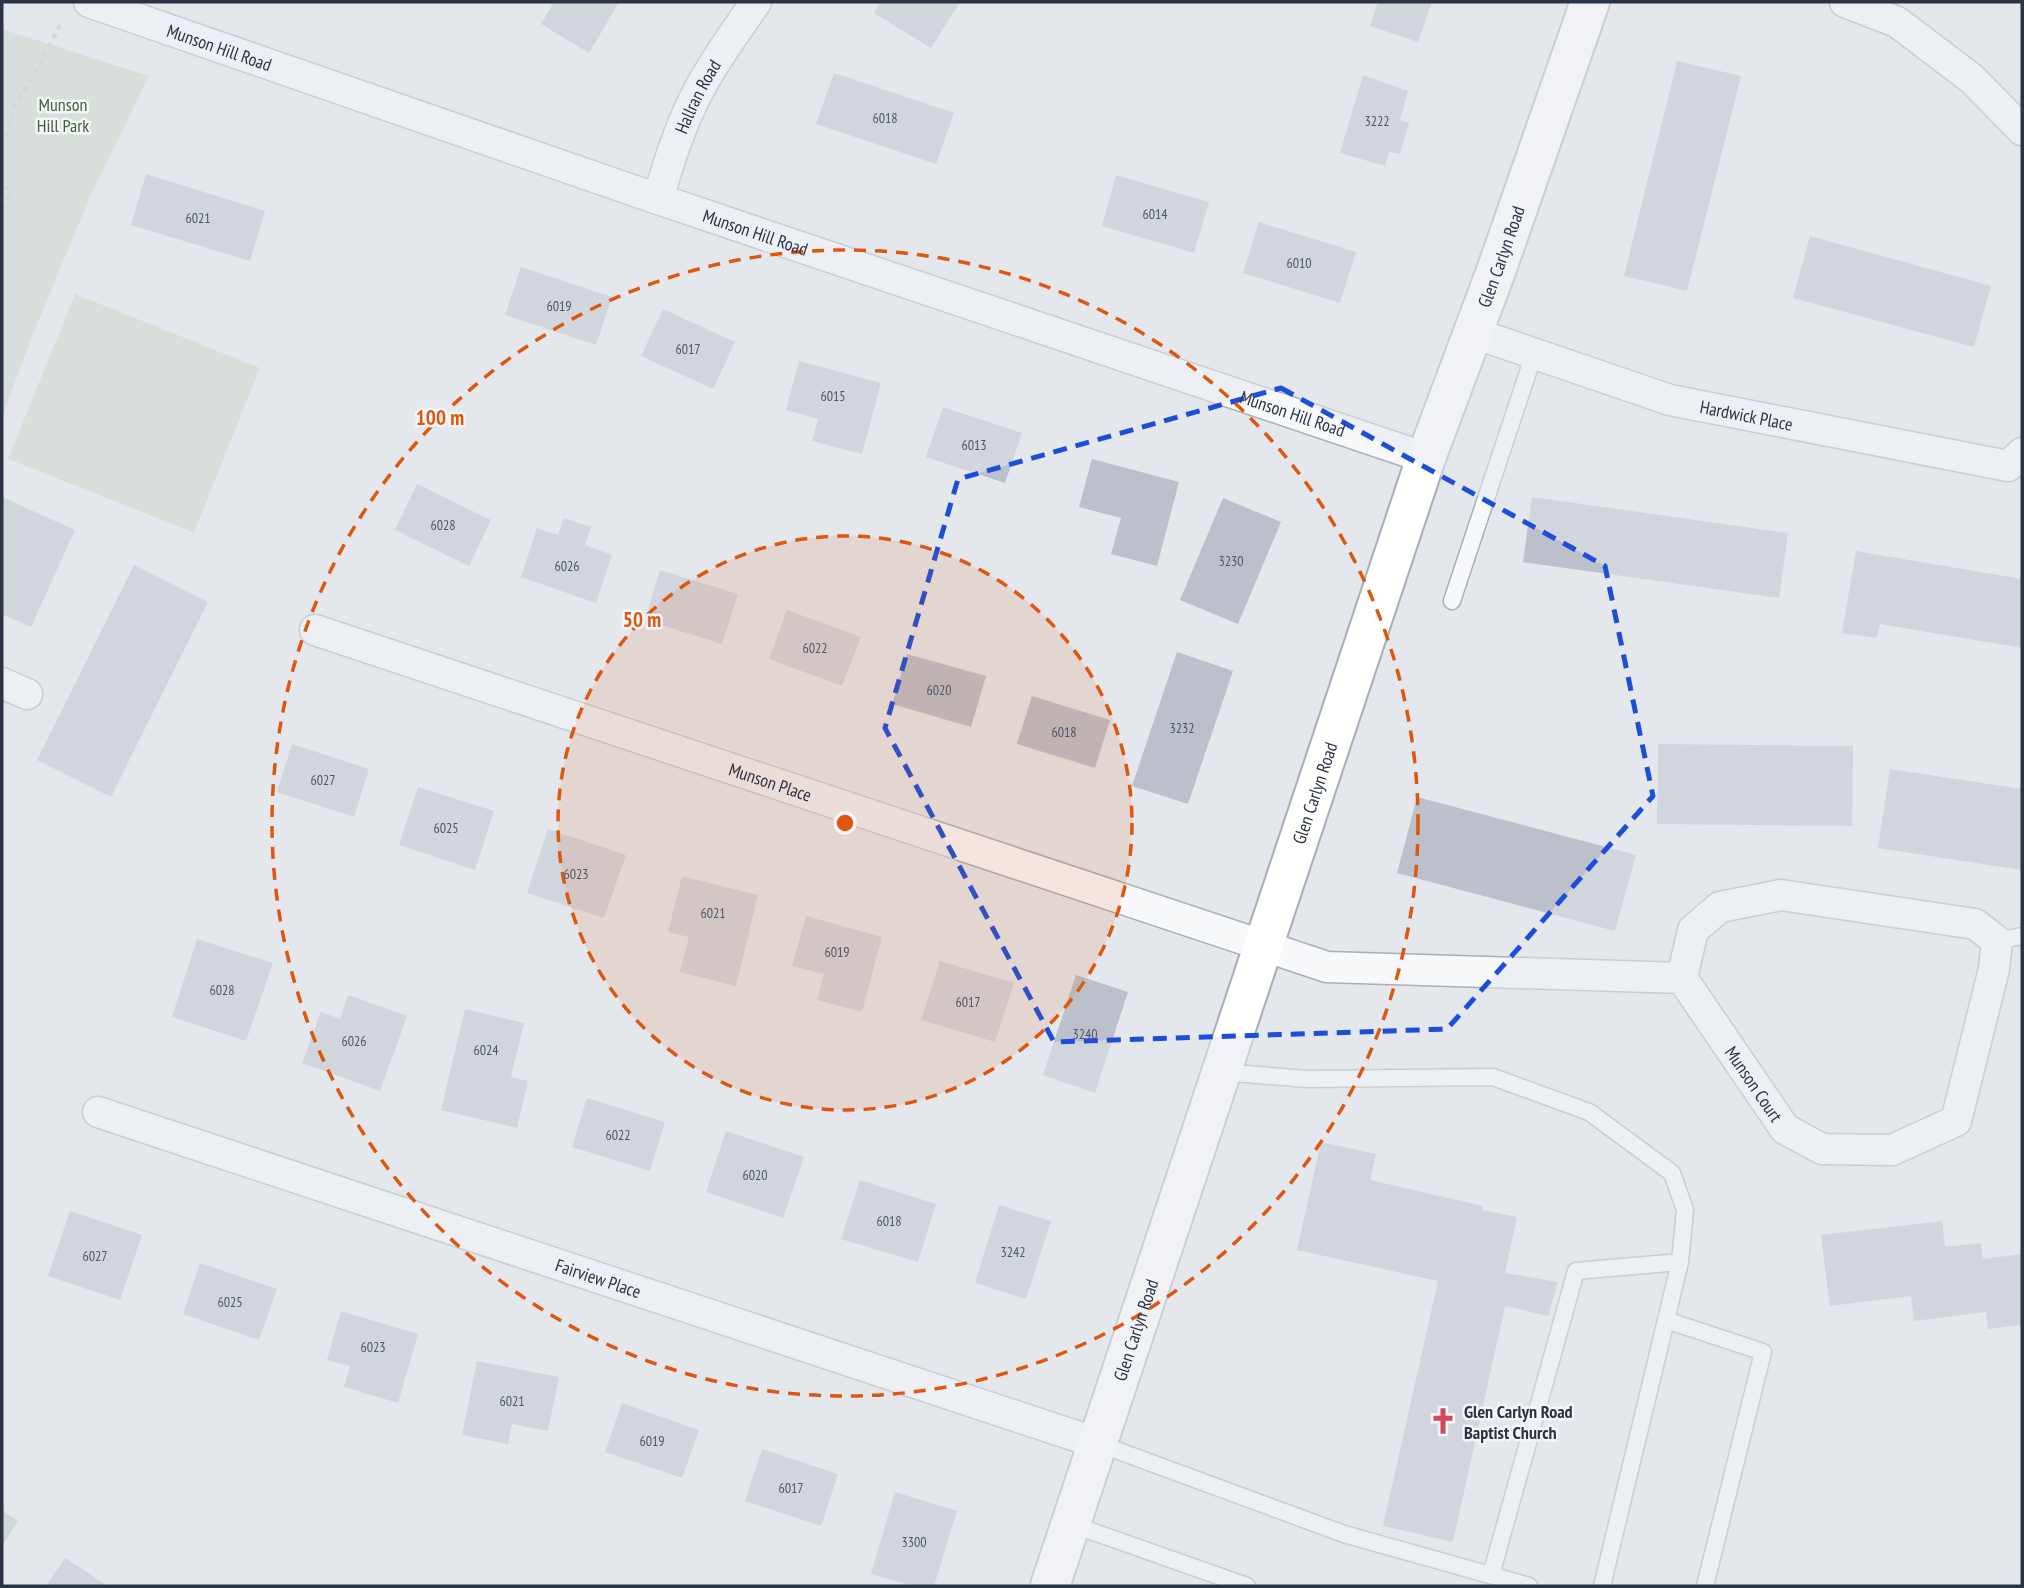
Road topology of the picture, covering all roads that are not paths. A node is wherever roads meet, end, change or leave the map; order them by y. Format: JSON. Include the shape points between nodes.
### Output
{"nodes":[{"id":1,"x":89,"y":2,"type":"edge"},
{"id":2,"x":756,"y":2,"type":"edge"},
{"id":3,"x":1590,"y":2,"type":"edge"},
{"id":4,"x":1845,"y":2,"type":"edge"},
{"id":5,"x":2022,"y":130,"type":"edge"},
{"id":6,"x":658,"y":199,"type":"junction"},
{"id":7,"x":1474,"y":334,"type":"junction"},
{"id":8,"x":1534,"y":354,"type":"junction"},
{"id":9,"x":2022,"y":453,"type":"edge"},
{"id":10,"x":1426,"y":458,"type":"junction"},
{"id":11,"x":1452,"y":601,"type":"dead end"},
{"id":12,"x":315,"y":630,"type":"dead end"},
{"id":13,"x":2010,"y":939,"type":"edge"},
{"id":14,"x":1264,"y":946,"type":"junction"},
{"id":15,"x":1682,"y":978,"type":"junction"},
{"id":16,"x":1221,"y":1072,"type":"junction"},
{"id":17,"x":99,"y":1112,"type":"dead end"},
{"id":18,"x":1680,"y":1262,"type":"junction"},
{"id":19,"x":1666,"y":1320,"type":"junction"},
{"id":20,"x":1097,"y":1443,"type":"junction"},
{"id":21,"x":1070,"y":1524,"type":"junction"},
{"id":22,"x":1491,"y":1576,"type":"junction"},
{"id":23,"x":1050,"y":1586,"type":"edge"},
{"id":24,"x":1247,"y":1586,"type":"edge"},
{"id":25,"x":1529,"y":1586,"type":"edge"},
{"id":26,"x":1602,"y":1586,"type":"edge"},
{"id":27,"x":1705,"y":1586,"type":"edge"}],
"edges":[{"from":1,"to":6,"type":"street","name":"Munson Hill Road"},
{"from":2,"to":6,"type":"street","name":"Hallran Road","via":[[699,88]]},
{"from":3,"to":7,"type":"street","name":"Glen Carlyn Road"},
{"from":4,"to":5,"type":"street","via":[[1897,22],[1972,79]]},
{"from":6,"to":10,"type":"street","name":"Munson Hill Road"},
{"from":7,"to":8,"type":"street","name":"Hardwick Place"},
{"from":7,"to":10,"type":"street","name":"Glen Carlyn Road"},
{"from":8,"to":9,"type":"street","name":"Hardwick Place","via":[[1670,400],[2008,466]]},
{"from":8,"to":11,"type":"lane"},
{"from":10,"to":14,"type":"street","name":"Glen Carlyn Road"},
{"from":12,"to":14,"type":"street","name":"Munson Place"},
{"from":13,"to":15,"type":"street","name":"Munson Court","via":[[1975,924],[1782,895],[1720,907],[1693,930]]},
{"from":13,"to":15,"type":"street","name":"Munson Court","via":[[1994,969],[1956,1121],[1892,1150],[1822,1149],[1785,1129]]},
{"from":14,"to":15,"type":"street","via":[[1327,967]]},
{"from":14,"to":16,"type":"street","name":"Glen Carlyn Road"},
{"from":16,"to":18,"type":"lane","via":[[1308,1079],[1493,1077],[1589,1112],[1671,1173],[1685,1210]]},
{"from":16,"to":20,"type":"street","name":"Glen Carlyn Road"},
{"from":17,"to":20,"type":"street","name":"Fairview Place"},
{"from":18,"to":19,"type":"lane"},
{"from":18,"to":22,"type":"lane","via":[[1576,1271]]},
{"from":19,"to":26,"type":"lane"},
{"from":19,"to":27,"type":"lane","via":[[1763,1352]]},
{"from":20,"to":21,"type":"street","name":"Glen Carlyn Road"},
{"from":20,"to":22,"type":"lane","via":[[1344,1534]]},
{"from":21,"to":23,"type":"street","name":"Glen Carlyn Road"},
{"from":21,"to":24,"type":"lane"},
{"from":22,"to":25,"type":"lane"}]}
